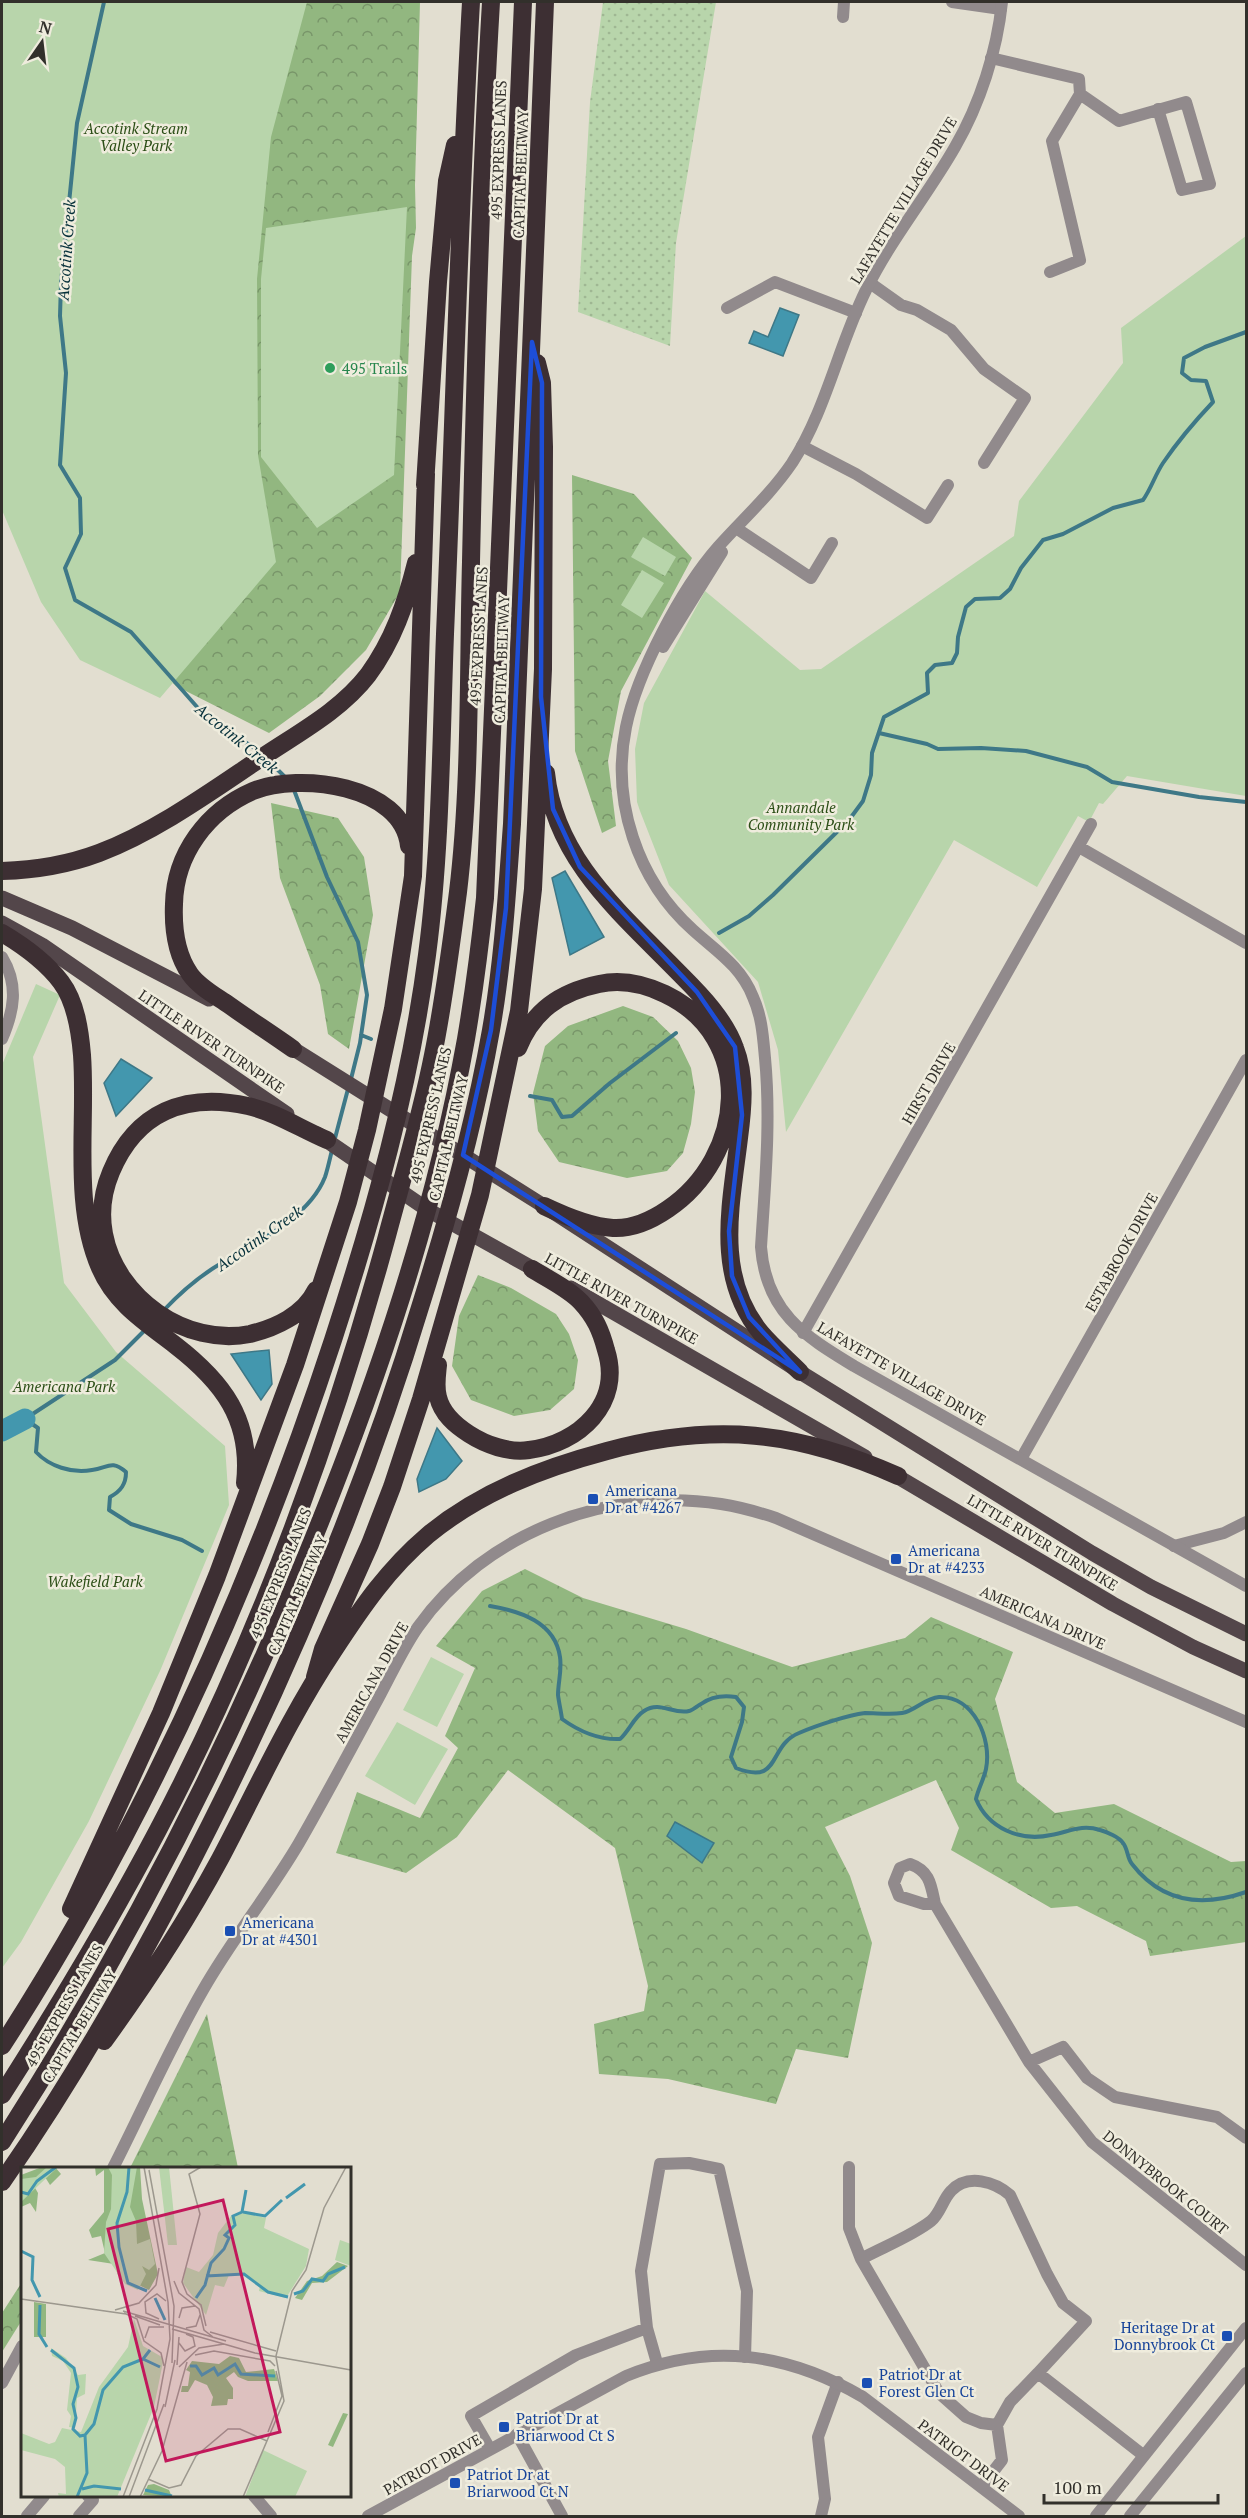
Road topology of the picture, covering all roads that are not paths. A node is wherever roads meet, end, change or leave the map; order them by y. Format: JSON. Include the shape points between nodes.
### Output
{"nodes":[{"id":1,"x":471,"y":2,"type":"edge"},
{"id":2,"x":491,"y":2,"type":"edge"},
{"id":3,"x":523,"y":2,"type":"edge"},
{"id":4,"x":545,"y":2,"type":"edge"},
{"id":5,"x":844,"y":2,"type":"edge"},
{"id":6,"x":952,"y":2,"type":"edge"},
{"id":7,"x":1002,"y":5,"type":"edge"},
{"id":8,"x":843,"y":17,"type":"dead end"},
{"id":9,"x":991,"y":58,"type":"junction"},
{"id":10,"x":1080,"y":94,"type":"junction"},
{"id":11,"x":465,"y":103,"type":"junction"},
{"id":12,"x":1158,"y":109,"type":"junction"},
{"id":13,"x":1050,"y":272,"type":"dead end"},
{"id":14,"x":870,"y":283,"type":"junction"},
{"id":15,"x":727,"y":308,"type":"dead end"},
{"id":16,"x":856,"y":313,"type":"junction"},
{"id":17,"x":532,"y":342,"type":"junction"},
{"id":18,"x":802,"y":446,"type":"junction"},
{"id":19,"x":984,"y":463,"type":"dead end"},
{"id":20,"x":426,"y":474,"type":"junction"},
{"id":21,"x":948,"y":485,"type":"dead end"},
{"id":22,"x":736,"y":528,"type":"junction"},
{"id":23,"x":832,"y":543,"type":"dead end"},
{"id":24,"x":541,"y":697,"type":"junction"},
{"id":25,"x":1091,"y":824,"type":"dead end"},
{"id":26,"x":1079,"y":847,"type":"junction"},
{"id":27,"x":2,"y":871,"type":"edge"},
{"id":28,"x":2,"y":898,"type":"edge"},
{"id":29,"x":409,"y":908,"type":"junction"},
{"id":30,"x":2,"y":923,"type":"edge"},
{"id":31,"x":2,"y":933,"type":"edge"},
{"id":32,"x":1246,"y":943,"type":"edge"},
{"id":33,"x":2,"y":957,"type":"edge"},
{"id":34,"x":2,"y":1040,"type":"edge"},
{"id":35,"x":293,"y":1049,"type":"junction"},
{"id":36,"x":1246,"y":1060,"type":"edge"},
{"id":37,"x":502,"y":1095,"type":"junction"},
{"id":38,"x":278,"y":1113,"type":"junction"},
{"id":39,"x":327,"y":1140,"type":"joint"},
{"id":40,"x":544,"y":1206,"type":"junction"},
{"id":41,"x":331,"y":1256,"type":"junction"},
{"id":42,"x":532,"y":1269,"type":"junction"},
{"id":43,"x":118,"y":1285,"type":"junction"},
{"id":44,"x":444,"y":1322,"type":"junction"},
{"id":45,"x":803,"y":1333,"type":"junction"},
{"id":46,"x":800,"y":1372,"type":"junction"},
{"id":47,"x":1021,"y":1459,"type":"junction"},
{"id":48,"x":898,"y":1476,"type":"junction"},
{"id":49,"x":1246,"y":1522,"type":"edge"},
{"id":50,"x":1174,"y":1546,"type":"junction"},
{"id":51,"x":217,"y":1576,"type":"junction"},
{"id":52,"x":1246,"y":1586,"type":"edge"},
{"id":53,"x":1246,"y":1634,"type":"edge"},
{"id":54,"x":1246,"y":1671,"type":"edge"},
{"id":55,"x":315,"y":1677,"type":"junction"},
{"id":56,"x":1246,"y":1722,"type":"edge"},
{"id":57,"x":935,"y":1904,"type":"dead end"},
{"id":58,"x":18,"y":2020,"type":"junction"},
{"id":59,"x":2,"y":2046,"type":"edge"},
{"id":60,"x":1029,"y":2062,"type":"junction"},
{"id":61,"x":2,"y":2095,"type":"edge"},
{"id":62,"x":1246,"y":2138,"type":"edge"},
{"id":63,"x":2,"y":2142,"type":"edge"},
{"id":64,"x":114,"y":2167,"type":"edge"},
{"id":65,"x":849,"y":2167,"type":"dead end"},
{"id":66,"x":4,"y":2178,"type":"edge"},
{"id":67,"x":861,"y":2259,"type":"junction"},
{"id":68,"x":1246,"y":2263,"type":"edge"},
{"id":69,"x":647,"y":2328,"type":"junction"},
{"id":70,"x":1246,"y":2328,"type":"edge"},
{"id":71,"x":21,"y":2348,"type":"edge"},
{"id":72,"x":745,"y":2357,"type":"junction"},
{"id":73,"x":657,"y":2363,"type":"junction"},
{"id":74,"x":1038,"y":2373,"type":"junction"},
{"id":75,"x":1246,"y":2373,"type":"edge"},
{"id":76,"x":838,"y":2382,"type":"junction"},
{"id":77,"x":2,"y":2383,"type":"edge"},
{"id":78,"x":997,"y":2425,"type":"junction"},
{"id":79,"x":518,"y":2434,"type":"junction"},
{"id":80,"x":490,"y":2449,"type":"junction"},
{"id":81,"x":1143,"y":2455,"type":"junction"},
{"id":82,"x":982,"y":2486,"type":"junction"},
{"id":83,"x":43,"y":2497,"type":"edge"},
{"id":84,"x":89,"y":2497,"type":"edge"},
{"id":85,"x":255,"y":2497,"type":"edge"},
{"id":86,"x":27,"y":2517,"type":"edge"},
{"id":87,"x":79,"y":2517,"type":"edge"},
{"id":88,"x":271,"y":2517,"type":"edge"},
{"id":89,"x":368,"y":2517,"type":"edge"},
{"id":90,"x":562,"y":2517,"type":"edge"},
{"id":91,"x":821,"y":2517,"type":"edge"},
{"id":92,"x":1019,"y":2517,"type":"edge"},
{"id":93,"x":1096,"y":2517,"type":"edge"},
{"id":94,"x":1130,"y":2517,"type":"edge"}],
"edges":[{"from":1,"to":11,"type":"highway"},
{"from":2,"to":61,"type":"highway","name":"495 EXPRESS LANES","via":[[464,826],[446,982],[422,1104],[334,1414],[250,1635],[194,1758],[132,1879]]},
{"from":3,"to":63,"type":"highway","name":"495 EXPRESS LANES","via":[[487,874],[473,1000],[438,1164],[405,1286],[356,1429],[262,1663],[140,1910]]},
{"from":4,"to":17,"type":"highway","name":"CAPITAL BELTWAY"},
{"from":5,"to":8,"type":"street"},
{"from":6,"to":7,"type":"street"},
{"from":7,"to":9,"type":"street","name":"LAFAYETTE VILLAGE DRIVE"},
{"from":9,"to":10,"type":"street","via":[[1079,80]]},
{"from":9,"to":14,"type":"street","name":"LAFAYETTE VILLAGE DRIVE","via":[[956,145],[899,230]]},
{"from":10,"to":12,"type":"street","via":[[1119,121]]},
{"from":10,"to":13,"type":"street","via":[[1053,141],[1080,260]]},
{"from":11,"to":20,"type":"highway","via":[[447,181]]},
{"from":11,"to":58,"type":"highway","via":[[433,899],[418,1010],[389,1148],[353,1281],[315,1396],[241,1591],[133,1818]]},
{"from":12,"to":12,"type":"street","via":[[1186,102],[1210,184],[1182,190]]},
{"from":14,"to":16,"type":"street","name":"LAFAYETTE VILLAGE DRIVE"},
{"from":14,"to":19,"type":"street","via":[[901,305],[918,310],[951,330],[984,369],[1025,398]]},
{"from":15,"to":16,"type":"street","via":[[775,282]]},
{"from":16,"to":18,"type":"street","name":"LAFAYETTE VILLAGE DRIVE"},
{"from":17,"to":24,"type":"highway","via":[[542,383],[544,447]]},
{"from":17,"to":66,"type":"highway","name":"CAPITAL BELTWAY","via":[[506,908],[491,1030],[453,1198],[376,1446],[284,1671],[210,1825],[130,1977]]},
{"from":18,"to":21,"type":"street","via":[[927,518]]},
{"from":18,"to":22,"type":"street","name":"LAFAYETTE VILLAGE DRIVE","via":[[778,482]]},
{"from":20,"to":27,"type":"highway","via":[[418,557],[408,597],[391,639],[353,692],[211,791],[130,839],[72,862],[36,870]]},
{"from":20,"to":29,"type":"highway","via":[[415,835]]},
{"from":22,"to":23,"type":"street","via":[[811,578]]},
{"from":22,"to":45,"type":"street","name":"LAFAYETTE VILLAGE DRIVE","via":[[700,569],[648,666],[633,701],[622,752],[622,776],[627,817],[636,847],[658,891],[693,931],[738,970],[758,1009],[769,1096],[762,1264],[775,1300]]},
{"from":24,"to":37,"type":"highway","via":[[532,898],[519,1011]]},
{"from":24,"to":46,"type":"highway","via":[[551,800],[565,840],[604,896],[716,1014],[735,1047],[742,1085],[742,1115],[729,1231],[732,1276],[749,1317]]},
{"from":25,"to":26,"type":"street","name":"HIRST DRIVE"},
{"from":26,"to":32,"type":"street"},
{"from":26,"to":45,"type":"street","name":"HIRST DRIVE"},
{"from":28,"to":35,"type":"main road","name":"LITTLE RIVER TURNPIKE","via":[[214,1001]]},
{"from":29,"to":35,"type":"highway","via":[[410,859],[404,827],[396,814],[364,794],[308,783],[276,785],[254,791],[223,808],[194,838],[177,876],[173,919],[182,959],[190,975],[204,988]]},
{"from":29,"to":41,"type":"highway","via":[[384,1055]]},
{"from":30,"to":38,"type":"main road","name":"LITTLE RIVER TURNPIKE","via":[[42,945]]},
{"from":31,"to":43,"type":"highway","via":[[50,969],[63,983],[74,1008],[83,1078],[87,1224],[94,1253]]},
{"from":33,"to":34,"type":"street","via":[[14,993]]},
{"from":35,"to":40,"type":"main road","name":"LITTLE RIVER TURNPIKE"},
{"from":36,"to":47,"type":"street","name":"ESTABROOK DRIVE"},
{"from":37,"to":40,"type":"highway","via":[[523,1036],[543,1008],[582,987],[606,982],[635,984],[673,998],[712,1033],[723,1054],[730,1080],[730,1111],[723,1138],[698,1185],[678,1203],[638,1225],[614,1228],[567,1217]]},
{"from":37,"to":44,"type":"highway","via":[[480,1195]]},
{"from":38,"to":39,"type":"highway"},
{"from":38,"to":43,"type":"highway","via":[[222,1102],[188,1104],[162,1112],[130,1138],[119,1153],[103,1197],[104,1234]]},
{"from":39,"to":42,"type":"main road","name":"LITTLE RIVER TURNPIKE","via":[[428,1210]]},
{"from":40,"to":46,"type":"main road","name":"LITTLE RIVER TURNPIKE"},
{"from":41,"to":43,"type":"highway","via":[[314,1294],[303,1308],[284,1321],[240,1336],[204,1334],[182,1327]]},
{"from":41,"to":51,"type":"highway"},
{"from":42,"to":44,"type":"highway","via":[[580,1300],[598,1325],[609,1359],[603,1404],[590,1423],[574,1435],[527,1451],[501,1448],[458,1427],[445,1413],[438,1396]]},
{"from":42,"to":48,"type":"main road","name":"LITTLE RIVER TURNPIKE","via":[[579,1292]]},
{"from":43,"to":51,"type":"highway","via":[[136,1316],[204,1370],[226,1395],[239,1421],[247,1461],[243,1498]]},
{"from":44,"to":55,"type":"highway","via":[[392,1486],[323,1648]]},
{"from":45,"to":47,"type":"street","name":"LAFAYETTE VILLAGE DRIVE","via":[[854,1366]]},
{"from":46,"to":53,"type":"main road","name":"LITTLE RIVER TURNPIKE","via":[[1150,1587]]},
{"from":47,"to":50,"type":"street","name":"LAFAYETTE VILLAGE DRIVE"},
{"from":48,"to":54,"type":"main road","name":"LITTLE RIVER TURNPIKE","via":[[1113,1604]]},
{"from":48,"to":55,"type":"highway","via":[[803,1443],[739,1434],[669,1437],[570,1462],[513,1482],[455,1514],[428,1535],[361,1607]]},
{"from":49,"to":50,"type":"street","via":[[1224,1533]]},
{"from":50,"to":52,"type":"street","name":"LAFAYETTE VILLAGE DRIVE"},
{"from":51,"to":58,"type":"highway","via":[[129,1786]]},
{"from":55,"to":66,"type":"highway","via":[[181,1924],[128,2007]]},
{"from":56,"to":64,"type":"street","name":"AMERICANA DRIVE","via":[[776,1518],[721,1504],[658,1500],[617,1505],[559,1521],[505,1546],[478,1565],[442,1598],[418,1628],[278,1880],[202,1991]]},
{"from":57,"to":60,"type":"street","name":"DONNYBROOK COURT"},
{"from":58,"to":59,"type":"highway"},
{"from":60,"to":62,"type":"street","via":[[1063,2047],[1087,2078],[1115,2097],[1217,2117]]},
{"from":60,"to":68,"type":"street","name":"DONNYBROOK COURT","via":[[1092,2142]]},
{"from":65,"to":67,"type":"street","via":[[849,2228]]},
{"from":67,"to":74,"type":"street","via":[[933,2221],[958,2186],[984,2181],[1003,2189],[1010,2195],[1063,2303],[1086,2321]]},
{"from":67,"to":78,"type":"street","via":[[939,2393],[966,2416]]},
{"from":69,"to":72,"type":"street","via":[[641,2271],[660,2164],[688,2163],[719,2169],[747,2291]]},
{"from":69,"to":73,"type":"street"},
{"from":69,"to":80,"type":"street","via":[[576,2355],[471,2416]]},
{"from":70,"to":81,"type":"street"},
{"from":71,"to":77,"type":"street"},
{"from":72,"to":73,"type":"street","name":"PATRIOT DRIVE"},
{"from":72,"to":76,"type":"street","name":"PATRIOT DRIVE","via":[[793,2365]]},
{"from":73,"to":79,"type":"street","name":"PATRIOT DRIVE","via":[[603,2387]]},
{"from":74,"to":78,"type":"street","via":[[1010,2402]]},
{"from":74,"to":81,"type":"street"},
{"from":75,"to":94,"type":"street"},
{"from":76,"to":82,"type":"street","name":"PATRIOT DRIVE"},
{"from":76,"to":91,"type":"street","via":[[818,2437],[825,2499]]},
{"from":78,"to":82,"type":"street","via":[[1002,2460]]},
{"from":79,"to":80,"type":"street","name":"PATRIOT DRIVE"},
{"from":79,"to":90,"type":"street"},
{"from":80,"to":89,"type":"street","name":"PATRIOT DRIVE"},
{"from":81,"to":93,"type":"street"},
{"from":82,"to":92,"type":"street","name":"PATRIOT DRIVE"},
{"from":83,"to":86,"type":"street"},
{"from":84,"to":87,"type":"street","via":[[93,2500]]},
{"from":85,"to":88,"type":"street"}]}
